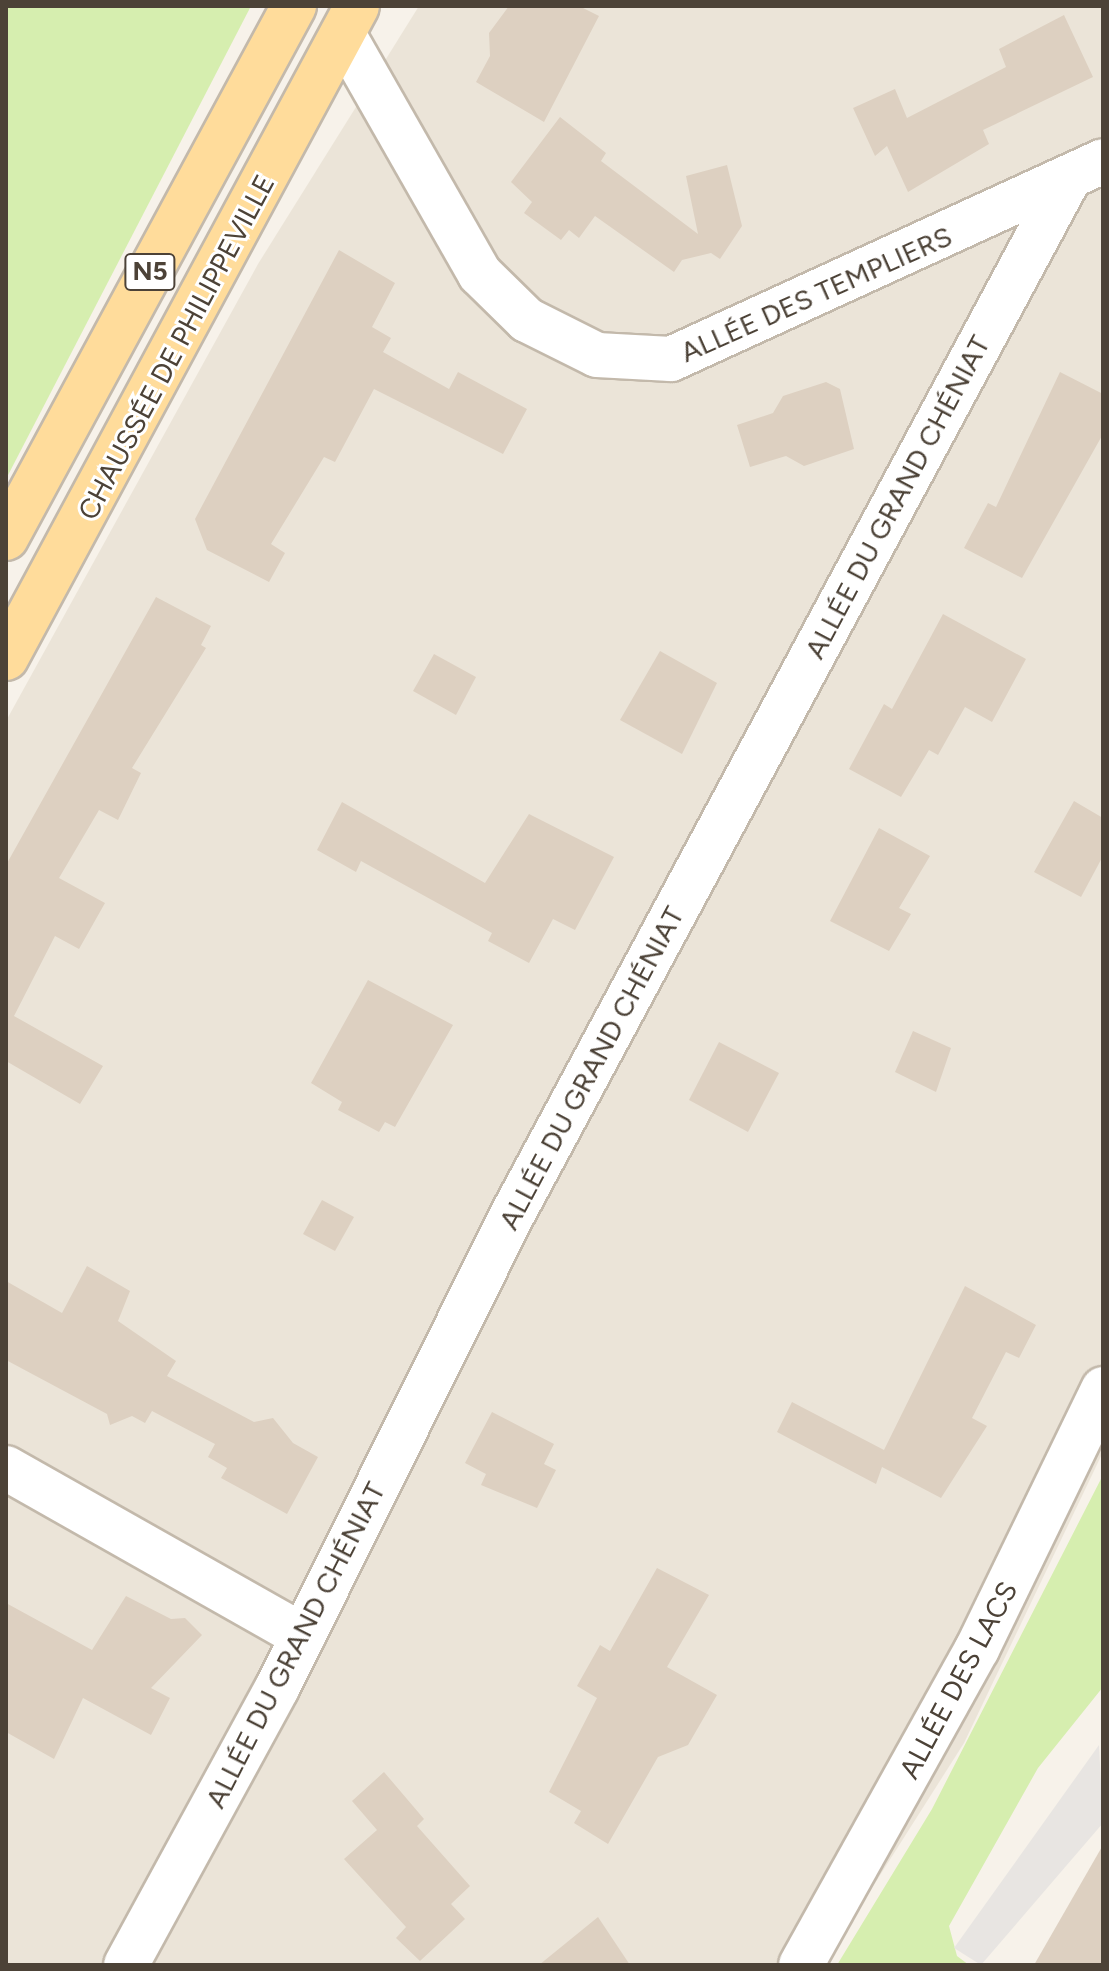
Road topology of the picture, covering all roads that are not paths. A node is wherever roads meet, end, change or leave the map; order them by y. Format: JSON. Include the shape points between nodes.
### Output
{"nodes":[{"id":1,"x":294,"y":6,"type":"edge"},
{"id":2,"x":350,"y":20,"type":"edge"},
{"id":3,"x":1092,"y":175,"type":"edge"},
{"id":4,"x":6,"y":538,"type":"edge"},
{"id":5,"x":6,"y":658,"type":"edge"},
{"id":6,"x":1103,"y":1389,"type":"edge"},
{"id":7,"x":6,"y":1468,"type":"edge"},
{"id":8,"x":303,"y":1636,"type":"junction"},
{"id":9,"x":126,"y":1965,"type":"edge"},
{"id":10,"x":801,"y":1965,"type":"edge"}],
"edges":[{"from":1,"to":2,"type":"main road"},
{"from":1,"to":4,"type":"main road","name":"CHAUSSÉE DE PHILIPPEVILLE","number":"N5"},
{"from":2,"to":3,"type":"street","name":"ALLÉE DES TEMPLIERS","via":[[480,274],[527,320],[597,355],[671,359]]},
{"from":2,"to":5,"type":"main road","name":"CHAUSSÉE DE PHILIPPEVILLE","number":"N5"},
{"from":3,"to":8,"type":"street","name":"ALLÉE DU GRAND CHÉNIAT","via":[[511,1217]]},
{"from":6,"to":10,"type":"street","name":"ALLÉE DES LACS","via":[[977,1649]]},
{"from":7,"to":8,"type":"street"},
{"from":8,"to":9,"type":"street","name":"ALLÉE DU GRAND CHÉNIAT"}]}
